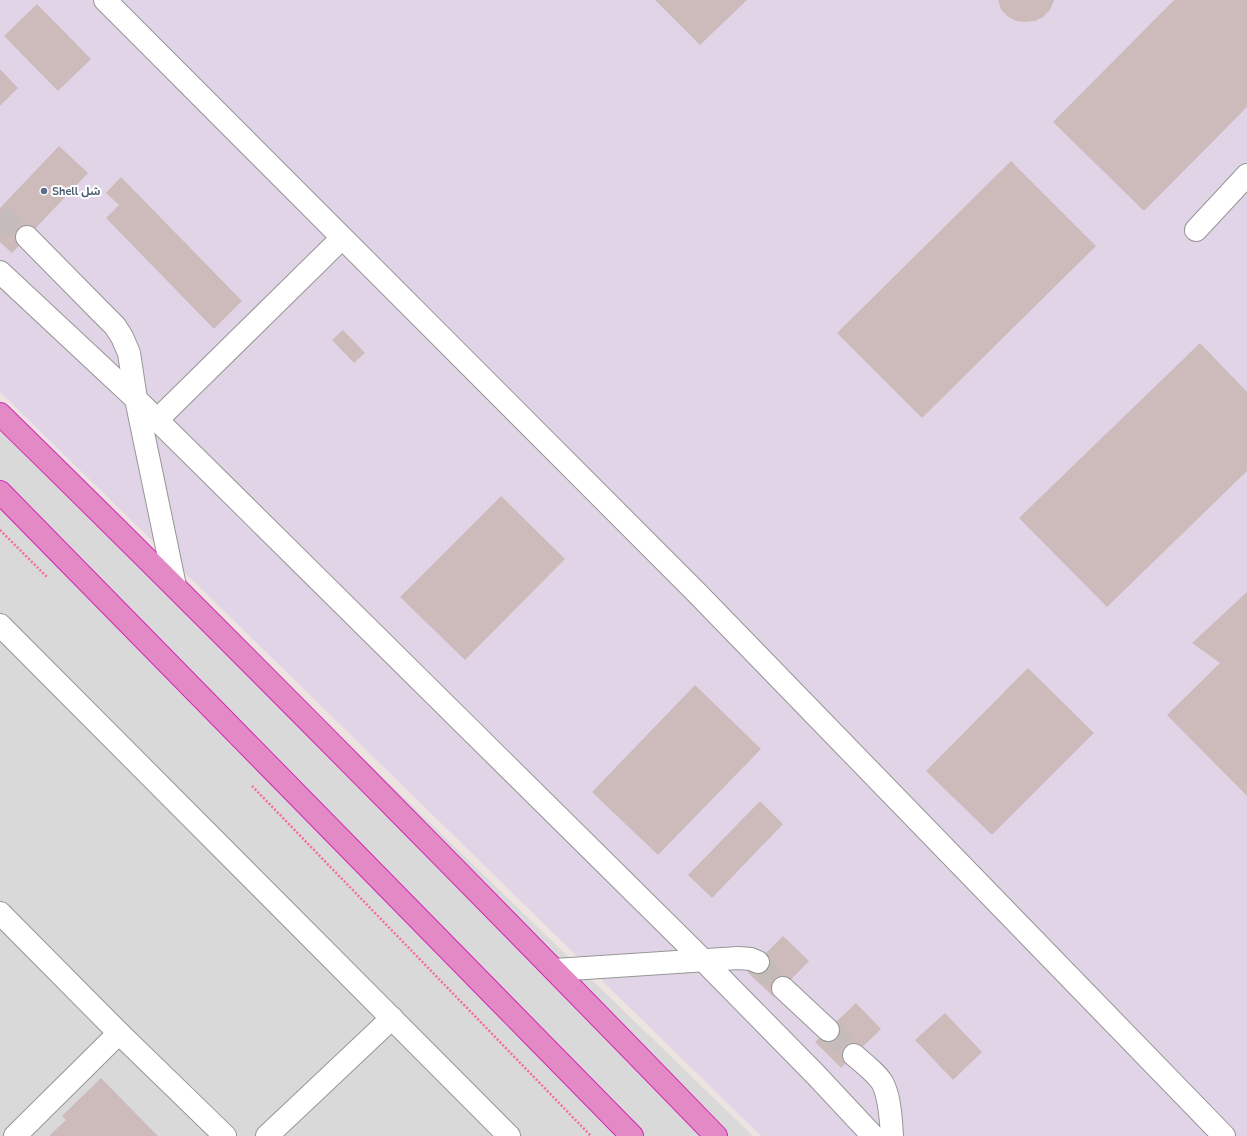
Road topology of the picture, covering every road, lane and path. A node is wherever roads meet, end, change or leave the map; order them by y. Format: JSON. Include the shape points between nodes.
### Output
{"nodes":[{"id":1,"x":105,"y":0,"type":"edge"},
{"id":2,"x":1247,"y":175,"type":"edge"},
{"id":3,"x":1196,"y":230,"type":"dead end"},
{"id":4,"x":28,"y":237,"type":"tunnel mouth"},
{"id":5,"x":342,"y":238,"type":"junction"},
{"id":6,"x":0,"y":272,"type":"edge"},
{"id":7,"x":136,"y":399,"type":"junction"},
{"id":8,"x":0,"y":414,"type":"edge"},
{"id":9,"x":157,"y":420,"type":"junction"},
{"id":10,"x":0,"y":492,"type":"edge"},
{"id":11,"x":0,"y":530,"type":"edge"},
{"id":12,"x":50,"y":580,"type":"dead end"},
{"id":13,"x":175,"y":586,"type":"junction"},
{"id":14,"x":0,"y":625,"type":"edge"},
{"id":15,"x":251,"y":785,"type":"dead end"},
{"id":16,"x":0,"y":913,"type":"edge"},
{"id":17,"x":702,"y":960,"type":"junction"},
{"id":18,"x":758,"y":962,"type":"tunnel mouth"},
{"id":19,"x":555,"y":970,"type":"junction"},
{"id":20,"x":783,"y":988,"type":"tunnel mouth"},
{"id":21,"x":392,"y":1018,"type":"junction"},
{"id":22,"x":828,"y":1030,"type":"tunnel mouth"},
{"id":23,"x":119,"y":1033,"type":"junction"},
{"id":24,"x":854,"y":1055,"type":"tunnel mouth"},
{"id":25,"x":15,"y":1136,"type":"edge"},
{"id":26,"x":225,"y":1136,"type":"edge"},
{"id":27,"x":267,"y":1136,"type":"edge"},
{"id":28,"x":509,"y":1136,"type":"edge"},
{"id":29,"x":591,"y":1136,"type":"edge"},
{"id":30,"x":632,"y":1136,"type":"edge"},
{"id":31,"x":716,"y":1136,"type":"edge"},
{"id":32,"x":873,"y":1136,"type":"edge"},
{"id":33,"x":892,"y":1136,"type":"edge"},
{"id":34,"x":1224,"y":1136,"type":"edge"}],
"edges":[{"from":1,"to":5,"type":"street"},
{"from":2,"to":3,"type":"street"},
{"from":4,"to":7,"type":"street","via":[[115,326],[128,353]]},
{"from":5,"to":9,"type":"street"},
{"from":5,"to":34,"type":"street","via":[[707,604]]},
{"from":6,"to":7,"type":"street"},
{"from":7,"to":9,"type":"street"},
{"from":7,"to":13,"type":"street"},
{"from":8,"to":13,"type":"highway"},
{"from":9,"to":17,"type":"street"},
{"from":10,"to":30,"type":"highway"},
{"from":11,"to":12,"type":"path"},
{"from":13,"to":19,"type":"highway"},
{"from":14,"to":21,"type":"street"},
{"from":15,"to":29,"type":"path"},
{"from":16,"to":23,"type":"street"},
{"from":17,"to":18,"type":"street","via":[[738,958]]},
{"from":17,"to":19,"type":"street"},
{"from":17,"to":32,"type":"street"},
{"from":19,"to":31,"type":"highway"},
{"from":20,"to":22,"type":"street"},
{"from":21,"to":27,"type":"street"},
{"from":21,"to":28,"type":"street"},
{"from":23,"to":25,"type":"street"},
{"from":23,"to":26,"type":"street"},
{"from":24,"to":33,"type":"street","via":[[883,1083]]}]}
